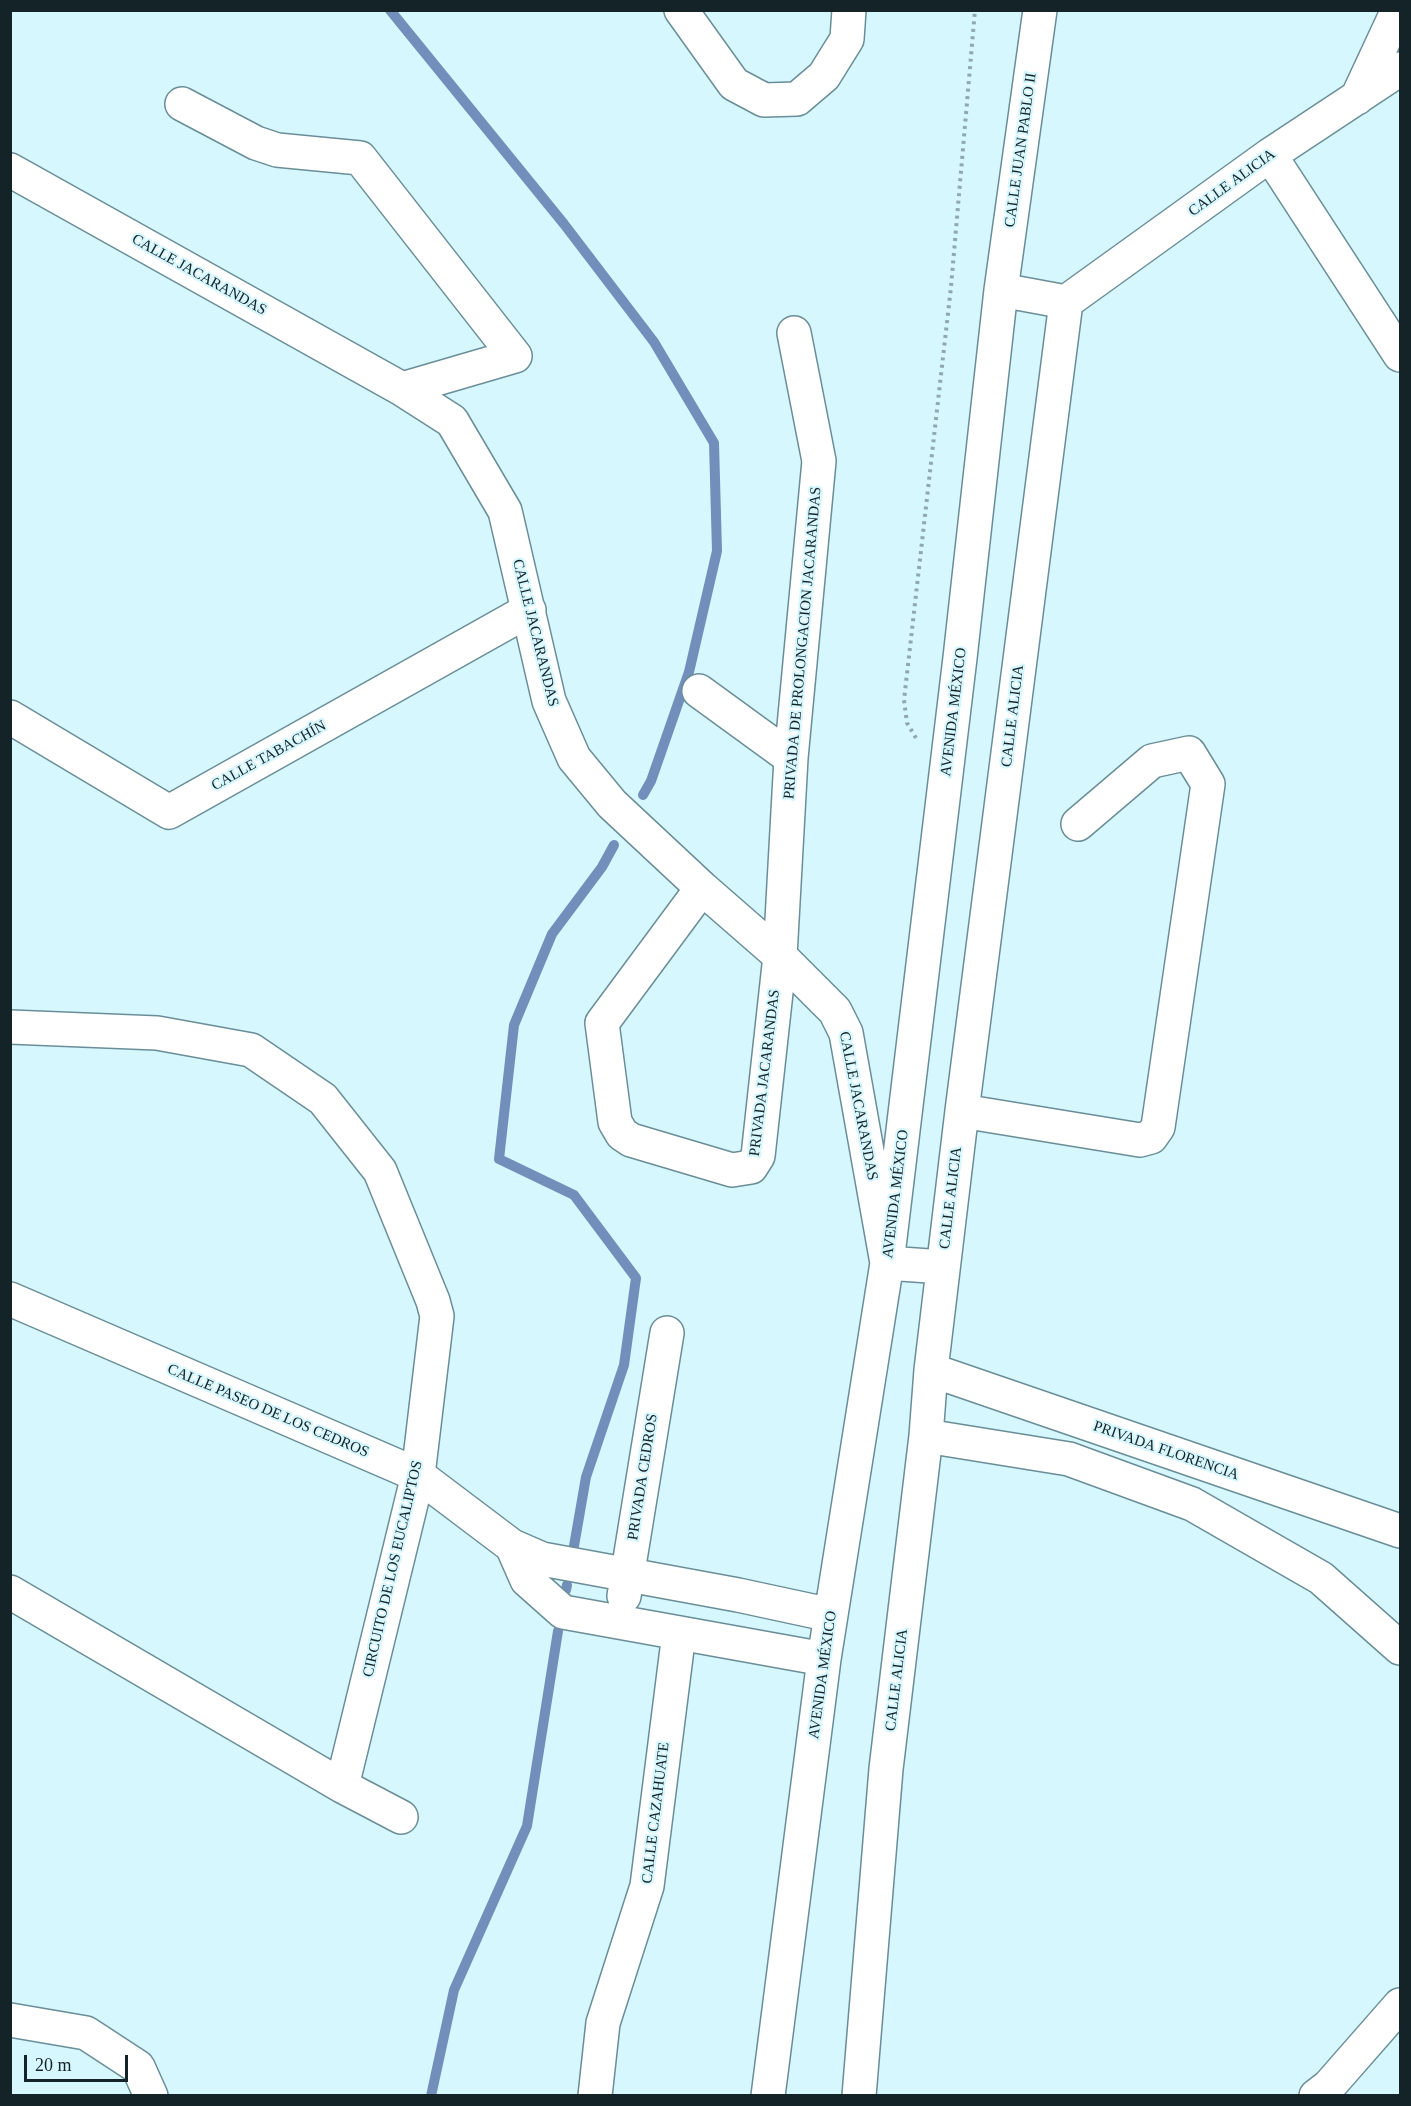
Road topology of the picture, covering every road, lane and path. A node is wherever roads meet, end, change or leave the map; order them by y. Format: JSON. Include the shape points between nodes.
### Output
{"nodes":[{"id":1,"x":681,"y":10,"type":"edge"},
{"id":2,"x":849,"y":10,"type":"edge"},
{"id":3,"x":975,"y":10,"type":"edge"},
{"id":4,"x":1040,"y":10,"type":"edge"},
{"id":5,"x":1398,"y":10,"type":"edge"},
{"id":6,"x":1401,"y":69,"type":"edge"},
{"id":7,"x":1357,"y":98,"type":"junction"},
{"id":8,"x":182,"y":104,"type":"dead end"},
{"id":9,"x":1270,"y":155,"type":"junction"},
{"id":10,"x":10,"y":170,"type":"edge"},
{"id":11,"x":1002,"y":290,"type":"junction"},
{"id":12,"x":1066,"y":302,"type":"junction"},
{"id":13,"x":794,"y":333,"type":"dead end"},
{"id":14,"x":1401,"y":355,"type":"edge"},
{"id":15,"x":402,"y":389,"type":"junction"},
{"id":16,"x":529,"y":610,"type":"junction"},
{"id":17,"x":699,"y":691,"type":"dead end"},
{"id":18,"x":10,"y":717,"type":"edge"},
{"id":19,"x":791,"y":758,"type":"junction"},
{"id":20,"x":948,"y":762,"type":"junction"},
{"id":21,"x":1078,"y":824,"type":"dead end"},
{"id":22,"x":702,"y":888,"type":"junction"},
{"id":23,"x":780,"y":957,"type":"junction"},
{"id":24,"x":10,"y":1027,"type":"edge"},
{"id":25,"x":962,"y":1111,"type":"junction"},
{"id":26,"x":887,"y":1263,"type":"junction"},
{"id":27,"x":943,"y":1267,"type":"junction"},
{"id":28,"x":10,"y":1299,"type":"edge"},
{"id":29,"x":666,"y":1333,"type":"dead end"},
{"id":30,"x":931,"y":1370,"type":"junction"},
{"id":31,"x":926,"y":1436,"type":"junction"},
{"id":32,"x":418,"y":1475,"type":"junction"},
{"id":33,"x":1401,"y":1531,"type":"edge"},
{"id":34,"x":512,"y":1546,"type":"junction"},
{"id":35,"x":627,"y":1576,"type":"junction"},
{"id":36,"x":10,"y":1592,"type":"edge"},
{"id":37,"x":831,"y":1615,"type":"junction"},
{"id":38,"x":619,"y":1622,"type":"junction"},
{"id":39,"x":679,"y":1632,"type":"junction"},
{"id":40,"x":1401,"y":1648,"type":"edge"},
{"id":41,"x":824,"y":1659,"type":"junction"},
{"id":42,"x":342,"y":1786,"type":"junction"},
{"id":43,"x":401,"y":1817,"type":"dead end"},
{"id":44,"x":1401,"y":2005,"type":"edge"},
{"id":45,"x":10,"y":2020,"type":"edge"},
{"id":46,"x":151,"y":2096,"type":"edge"},
{"id":47,"x":595,"y":2096,"type":"edge"},
{"id":48,"x":768,"y":2096,"type":"edge"},
{"id":49,"x":859,"y":2096,"type":"edge"},
{"id":50,"x":1316,"y":2096,"type":"edge"}],
"edges":[{"from":1,"to":2,"type":"street","via":[[734,84],[764,100],[797,99],[824,76],[847,39]]},
{"from":3,"to":20,"type":"path","via":[[951,287],[904,700],[915,738]]},
{"from":4,"to":11,"type":"street","name":"CALLE JUAN PABLO II"},
{"from":5,"to":7,"type":"street"},
{"from":6,"to":7,"type":"street","name":"CALLE ALICIA"},
{"from":7,"to":9,"type":"street","name":"CALLE ALICIA"},
{"from":8,"to":15,"type":"street","via":[[277,150],[360,158],[515,356]]},
{"from":9,"to":12,"type":"street","name":"CALLE ALICIA"},
{"from":9,"to":14,"type":"street"},
{"from":10,"to":15,"type":"street","name":"CALLE JACARANDAS"},
{"from":11,"to":12,"type":"street"},
{"from":11,"to":20,"type":"street","name":"AVENIDA MÉXICO"},
{"from":12,"to":25,"type":"street","name":"CALLE ALICIA"},
{"from":13,"to":19,"type":"street","name":"PRIVADA DE PROLONGACION JACARANDAS","via":[[819,461]]},
{"from":15,"to":16,"type":"street","name":"CALLE JACARANDAS","via":[[452,421],[506,511]]},
{"from":16,"to":18,"type":"street","name":"CALLE TABACHÍN","via":[[169,812]]},
{"from":16,"to":22,"type":"street","name":"CALLE JACARANDAS","via":[[549,701],[574,759],[612,804]]},
{"from":17,"to":19,"type":"street"},
{"from":19,"to":23,"type":"street","name":"PRIVADA DE PROLONGACION JACARANDAS"},
{"from":20,"to":26,"type":"street","name":"AVENIDA MÉXICO"},
{"from":21,"to":25,"type":"street","via":[[1152,761],[1189,753],[1208,784],[1158,1127],[1151,1137],[1140,1140]]},
{"from":22,"to":23,"type":"street","name":"CALLE JACARANDAS"},
{"from":22,"to":23,"type":"street","name":"PRIVADA JACARANDAS","via":[[602,1023],[615,1122],[622,1134],[732,1170],[751,1167],[758,1155]]},
{"from":23,"to":26,"type":"street","name":"CALLE JACARANDAS","via":[[835,1011],[846,1033]]},
{"from":24,"to":32,"type":"street","name":"CIRCUITO DE LOS EUCALIPTOS","via":[[157,1033],[251,1050],[323,1099],[380,1171],[437,1316]]},
{"from":25,"to":27,"type":"street","name":"CALLE ALICIA"},
{"from":26,"to":27,"type":"street"},
{"from":26,"to":37,"type":"street","name":"AVENIDA MÉXICO"},
{"from":27,"to":30,"type":"street","name":"CALLE ALICIA"},
{"from":28,"to":32,"type":"street","name":"CALLE PASEO DE LOS CEDROS"},
{"from":29,"to":35,"type":"street","name":"PRIVADA CEDROS"},
{"from":30,"to":31,"type":"street","name":"CALLE ALICIA"},
{"from":30,"to":33,"type":"street","name":"PRIVADA FLORENCIA"},
{"from":31,"to":40,"type":"street","via":[[1070,1459],[1192,1504],[1321,1578]]},
{"from":31,"to":49,"type":"street","name":"CALLE ALICIA","via":[[886,1769]]},
{"from":32,"to":34,"type":"street","name":"CALLE PASEO DE LOS CEDROS"},
{"from":32,"to":42,"type":"street","name":"CIRCUITO DE LOS EUCALIPTOS"},
{"from":34,"to":35,"type":"street","name":"CALLE PASEO DE LOS CEDROS","via":[[542,1559]]},
{"from":34,"to":38,"type":"street","via":[[526,1580],[563,1612]]},
{"from":35,"to":37,"type":"street","name":"CALLE PASEO DE LOS CEDROS"},
{"from":35,"to":38,"type":"street","name":"PRIVADA CEDROS"},
{"from":36,"to":42,"type":"street"},
{"from":37,"to":41,"type":"street","name":"AVENIDA MÉXICO"},
{"from":38,"to":39,"type":"street"},
{"from":39,"to":41,"type":"street"},
{"from":39,"to":47,"type":"street","name":"CALLE CAZAHUATE","via":[[647,1886],[603,2023]]},
{"from":41,"to":48,"type":"street","name":"AVENIDA MÉXICO"},
{"from":42,"to":43,"type":"street"},
{"from":44,"to":50,"type":"street"},
{"from":45,"to":46,"type":"street","via":[[86,2033],[138,2067]]}]}
